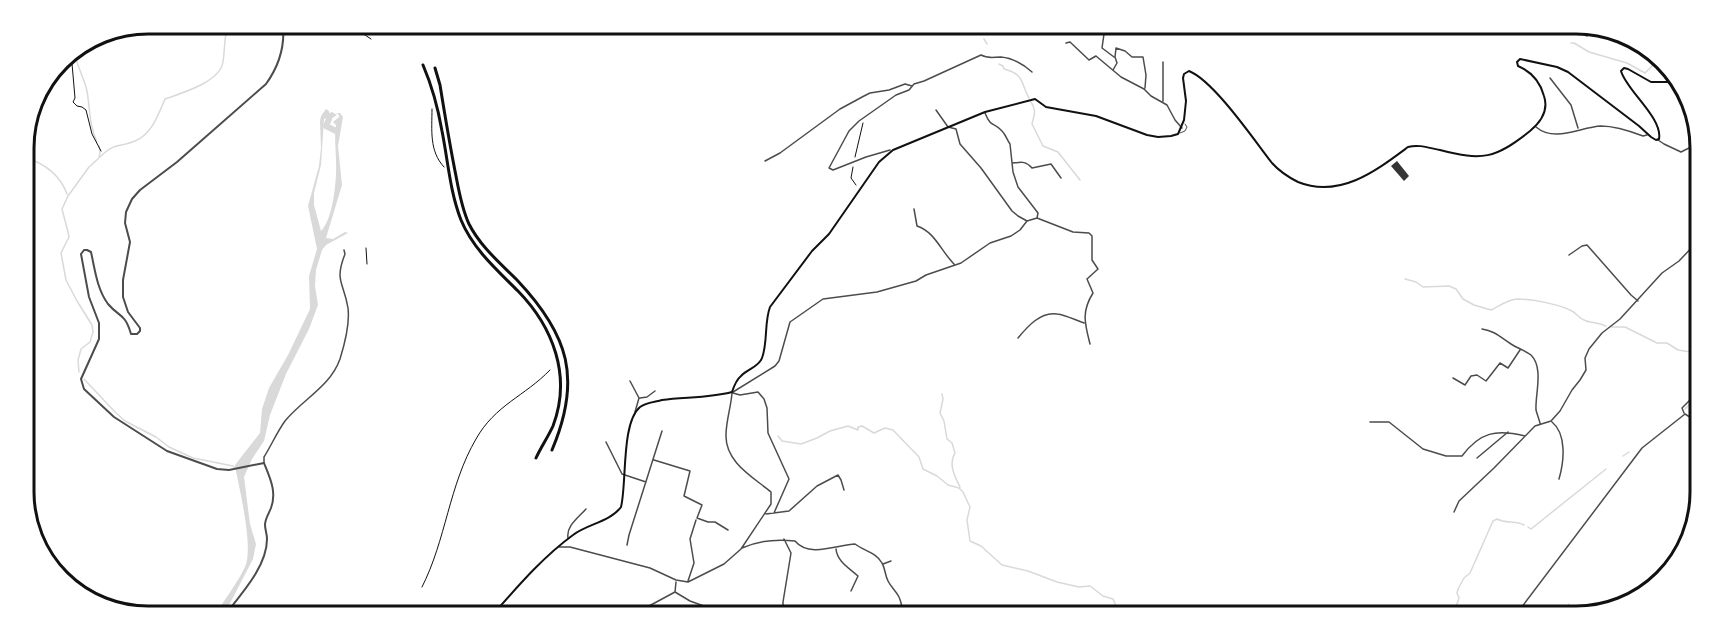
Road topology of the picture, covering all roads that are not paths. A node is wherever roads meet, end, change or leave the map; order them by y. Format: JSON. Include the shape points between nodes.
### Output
{"nodes":[{"id":1,"x":1104,"y":34,"type":"edge"},
{"id":2,"x":284,"y":35,"type":"edge"},
{"id":3,"x":1066,"y":43,"type":"dead end"},
{"id":4,"x":1115,"y":57,"type":"junction"},
{"id":5,"x":1163,"y":62,"type":"dead end"},
{"id":6,"x":423,"y":65,"type":"dead end"},
{"id":7,"x":435,"y":68,"type":"dead end"},
{"id":8,"x":1112,"y":70,"type":"junction"},
{"id":9,"x":1032,"y":72,"type":"dead end"},
{"id":10,"x":1550,"y":78,"type":"dead end"},
{"id":11,"x":1669,"y":82,"type":"edge"},
{"id":12,"x":912,"y":86,"type":"junction"},
{"id":13,"x":1144,"y":89,"type":"junction"},
{"id":14,"x":1163,"y":102,"type":"junction"},
{"id":15,"x":936,"y":111,"type":"dead end"},
{"id":16,"x":985,"y":112,"type":"junction"},
{"id":17,"x":948,"y":126,"type":"junction"},
{"id":18,"x":1183,"y":126,"type":"junction"},
{"id":19,"x":1536,"y":127,"type":"junction"},
{"id":20,"x":1578,"y":129,"type":"junction"},
{"id":21,"x":1648,"y":135,"type":"junction"},
{"id":22,"x":1658,"y":139,"type":"junction"},
{"id":23,"x":1690,"y":148,"type":"edge"},
{"id":24,"x":893,"y":150,"type":"junction"},
{"id":25,"x":765,"y":161,"type":"dead end"},
{"id":26,"x":1012,"y":164,"type":"junction"},
{"id":27,"x":1061,"y":178,"type":"dead end"},
{"id":28,"x":914,"y":208,"type":"dead end"},
{"id":29,"x":1037,"y":219,"type":"junction"},
{"id":30,"x":1027,"y":221,"type":"junction"},
{"id":31,"x":1690,"y":249,"type":"edge"},
{"id":32,"x":344,"y":250,"type":"dead end"},
{"id":33,"x":1569,"y":255,"type":"dead end"},
{"id":34,"x":954,"y":265,"type":"junction"},
{"id":35,"x":1638,"y":301,"type":"junction"},
{"id":36,"x":1084,"y":324,"type":"junction"},
{"id":37,"x":1482,"y":329,"type":"dead end"},
{"id":38,"x":1018,"y":338,"type":"dead end"},
{"id":39,"x":1090,"y":344,"type":"dead end"},
{"id":40,"x":1520,"y":350,"type":"junction"},
{"id":41,"x":1453,"y":378,"type":"dead end"},
{"id":42,"x":630,"y":381,"type":"dead end"},
{"id":43,"x":655,"y":391,"type":"dead end"},
{"id":44,"x":732,"y":393,"type":"junction"},
{"id":45,"x":639,"y":398,"type":"junction"},
{"id":46,"x":1690,"y":400,"type":"edge"},
{"id":47,"x":635,"y":413,"type":"junction"},
{"id":48,"x":1685,"y":414,"type":"junction"},
{"id":49,"x":1690,"y":417,"type":"edge"},
{"id":50,"x":1551,"y":421,"type":"junction"},
{"id":51,"x":1370,"y":422,"type":"dead end"},
{"id":52,"x":1541,"y":424,"type":"junction"},
{"id":53,"x":662,"y":431,"type":"dead end"},
{"id":54,"x":1508,"y":432,"type":"junction"},
{"id":55,"x":1526,"y":436,"type":"junction"},
{"id":56,"x":606,"y":442,"type":"dead end"},
{"id":57,"x":552,"y":450,"type":"dead end"},
{"id":58,"x":536,"y":458,"type":"dead end"},
{"id":59,"x":1477,"y":458,"type":"dead end"},
{"id":60,"x":654,"y":460,"type":"junction"},
{"id":61,"x":264,"y":464,"type":"junction"},
{"id":62,"x":625,"y":475,"type":"junction"},
{"id":63,"x":1559,"y":479,"type":"dead end"},
{"id":64,"x":646,"y":482,"type":"junction"},
{"id":65,"x":844,"y":490,"type":"dead end"},
{"id":66,"x":586,"y":509,"type":"dead end"},
{"id":67,"x":1454,"y":512,"type":"dead end"},
{"id":68,"x":774,"y":513,"type":"junction"},
{"id":69,"x":765,"y":514,"type":"junction"},
{"id":70,"x":697,"y":518,"type":"junction"},
{"id":71,"x":728,"y":530,"type":"dead end"},
{"id":72,"x":568,"y":539,"type":"junction"},
{"id":73,"x":784,"y":539,"type":"junction"},
{"id":74,"x":627,"y":545,"type":"dead end"},
{"id":75,"x":559,"y":547,"type":"junction"},
{"id":76,"x":836,"y":548,"type":"junction"},
{"id":77,"x":741,"y":549,"type":"junction"},
{"id":78,"x":891,"y":561,"type":"dead end"},
{"id":79,"x":883,"y":564,"type":"junction"},
{"id":80,"x":676,"y":580,"type":"junction"},
{"id":81,"x":688,"y":582,"type":"junction"},
{"id":82,"x":851,"y":591,"type":"dead end"},
{"id":83,"x":675,"y":592,"type":"junction"},
{"id":84,"x":232,"y":606,"type":"edge"},
{"id":85,"x":500,"y":606,"type":"edge"},
{"id":86,"x":649,"y":606,"type":"edge"},
{"id":87,"x":704,"y":606,"type":"edge"},
{"id":88,"x":783,"y":606,"type":"edge"},
{"id":89,"x":902,"y":606,"type":"edge"},
{"id":90,"x":1523,"y":606,"type":"edge"}],
"edges":[{"from":1,"to":4,"type":"street","via":[[1102,48]]},
{"from":2,"to":61,"type":"street","via":[[275,72],[266,84],[132,199],[126,212],[130,242],[122,289],[124,304],[140,330],[137,334],[131,334],[127,321],[108,303],[98,284],[91,252],[84,250],[81,254],[89,297],[99,323],[99,339],[81,379],[84,389],[114,417],[167,451],[217,470]]},
{"from":3,"to":8,"type":"street","via":[[1070,42],[1089,60],[1096,56]]},
{"from":4,"to":8,"type":"street","via":[[1117,63]]},
{"from":4,"to":13,"type":"street","via":[[1116,48],[1132,57],[1143,57]]},
{"from":5,"to":14,"type":"street"},
{"from":6,"to":58,"type":"highway","via":[[435,101],[457,208],[471,238],[544,324],[557,357],[557,411]]},
{"from":7,"to":57,"type":"highway","via":[[463,209],[488,250],[536,301],[555,329],[564,354],[567,403]]},
{"from":8,"to":13,"type":"street"},
{"from":9,"to":12,"type":"street","via":[[1009,58],[981,55]]},
{"from":10,"to":20,"type":"street","via":[[1571,105]]},
{"from":11,"to":22,"type":"main road","via":[[1651,82],[1626,68],[1621,71],[1658,128]]},
{"from":12,"to":24,"type":"street","via":[[863,117],[849,131],[829,168],[833,170]]},
{"from":12,"to":25,"type":"street","via":[[905,84],[864,96]]},
{"from":13,"to":14,"type":"street"},
{"from":14,"to":18,"type":"street"},
{"from":15,"to":17,"type":"street"},
{"from":16,"to":17,"type":"main road"},
{"from":16,"to":18,"type":"main road","via":[[1035,99],[1046,107],[1096,116],[1147,135],[1178,134]]},
{"from":16,"to":26,"type":"street","via":[[988,121],[1004,133],[1010,144]]},
{"from":17,"to":24,"type":"main road"},
{"from":17,"to":30,"type":"street","via":[[956,129],[960,144],[1012,211]]},
{"from":18,"to":19,"type":"main road","via":[[1183,78],[1189,71],[1214,91],[1282,174],[1323,187],[1364,177],[1408,147],[1485,156],[1502,150]]},
{"from":19,"to":20,"type":"street","via":[[1546,134]]},
{"from":19,"to":21,"type":"main road","via":[[1544,117],[1545,98],[1536,78],[1518,66],[1519,59],[1568,72]]},
{"from":20,"to":21,"type":"street","via":[[1600,126]]},
{"from":21,"to":22,"type":"main road"},
{"from":22,"to":23,"type":"street","via":[[1681,152]]},
{"from":24,"to":44,"type":"main road","via":[[879,162],[829,234],[780,294],[769,311],[761,360],[740,376]]},
{"from":26,"to":27,"type":"street","via":[[1022,162],[1032,168],[1051,164]]},
{"from":26,"to":29,"type":"street","via":[[1018,187],[1038,213]]},
{"from":28,"to":34,"type":"street","via":[[917,226],[926,229]]},
{"from":29,"to":30,"type":"street"},
{"from":29,"to":36,"type":"street","via":[[1092,236],[1092,260],[1098,269],[1087,279],[1093,293]]},
{"from":30,"to":34,"type":"street","via":[[1011,236],[990,243]]},
{"from":31,"to":35,"type":"street"},
{"from":32,"to":61,"type":"street","via":[[339,276],[348,307],[348,323],[340,359],[323,386],[286,420],[264,457]]},
{"from":33,"to":35,"type":"street","via":[[1587,245]]},
{"from":34,"to":44,"type":"street","via":[[877,292],[823,299],[790,322],[779,362]]},
{"from":35,"to":50,"type":"street","via":[[1589,349],[1586,370]]},
{"from":36,"to":38,"type":"street","via":[[1049,313],[1029,324]]},
{"from":36,"to":39,"type":"street"},
{"from":37,"to":40,"type":"street","via":[[1492,331]]},
{"from":40,"to":41,"type":"street","via":[[1508,368],[1500,363],[1486,381],[1471,376],[1465,385]]},
{"from":40,"to":52,"type":"street","via":[[1535,362],[1536,411]]},
{"from":42,"to":45,"type":"street"},
{"from":43,"to":45,"type":"street"},
{"from":44,"to":47,"type":"main road","via":[[648,403]]},
{"from":44,"to":68,"type":"street","via":[[758,392],[764,399],[768,433],[789,479]]},
{"from":44,"to":69,"type":"street","via":[[725,438],[728,450],[738,466],[771,492],[771,504]]},
{"from":45,"to":47,"type":"street"},
{"from":46,"to":48,"type":"street","via":[[1682,408]]},
{"from":47,"to":62,"type":"main road","via":[[629,427]]},
{"from":48,"to":49,"type":"street"},
{"from":48,"to":90,"type":"street","via":[[1642,448]]},
{"from":50,"to":52,"type":"street"},
{"from":50,"to":63,"type":"street","via":[[1561,440]]},
{"from":51,"to":54,"type":"street","via":[[1389,422],[1423,449],[1446,456],[1462,456],[1485,436]]},
{"from":52,"to":55,"type":"street"},
{"from":53,"to":60,"type":"street"},
{"from":54,"to":55,"type":"street"},
{"from":54,"to":59,"type":"street"},
{"from":55,"to":67,"type":"street","via":[[1459,501]]},
{"from":56,"to":62,"type":"street","via":[[618,469]]},
{"from":60,"to":64,"type":"street"},
{"from":60,"to":70,"type":"street","via":[[690,471],[684,496],[702,506]]},
{"from":61,"to":84,"type":"street","via":[[274,500],[265,523],[263,560]]},
{"from":62,"to":64,"type":"street"},
{"from":62,"to":72,"type":"main road","via":[[618,512]]},
{"from":64,"to":74,"type":"street"},
{"from":65,"to":68,"type":"street","via":[[838,475],[817,486],[789,511]]},
{"from":66,"to":72,"type":"street","via":[[570,526]]},
{"from":68,"to":69,"type":"street"},
{"from":69,"to":77,"type":"street"},
{"from":70,"to":71,"type":"street"},
{"from":70,"to":81,"type":"street","via":[[690,539],[694,563]]},
{"from":72,"to":75,"type":"main road"},
{"from":73,"to":76,"type":"street","via":[[808,549]]},
{"from":73,"to":77,"type":"street"},
{"from":73,"to":88,"type":"street","via":[[791,553]]},
{"from":75,"to":80,"type":"street","via":[[650,568]]},
{"from":75,"to":85,"type":"main road"},
{"from":76,"to":79,"type":"street","via":[[855,544]]},
{"from":76,"to":82,"type":"street","via":[[839,559],[858,576]]},
{"from":77,"to":81,"type":"street","via":[[724,564]]},
{"from":78,"to":79,"type":"street"},
{"from":79,"to":89,"type":"street"},
{"from":80,"to":81,"type":"street"},
{"from":80,"to":83,"type":"street"},
{"from":83,"to":86,"type":"street"},
{"from":83,"to":87,"type":"street"}]}
